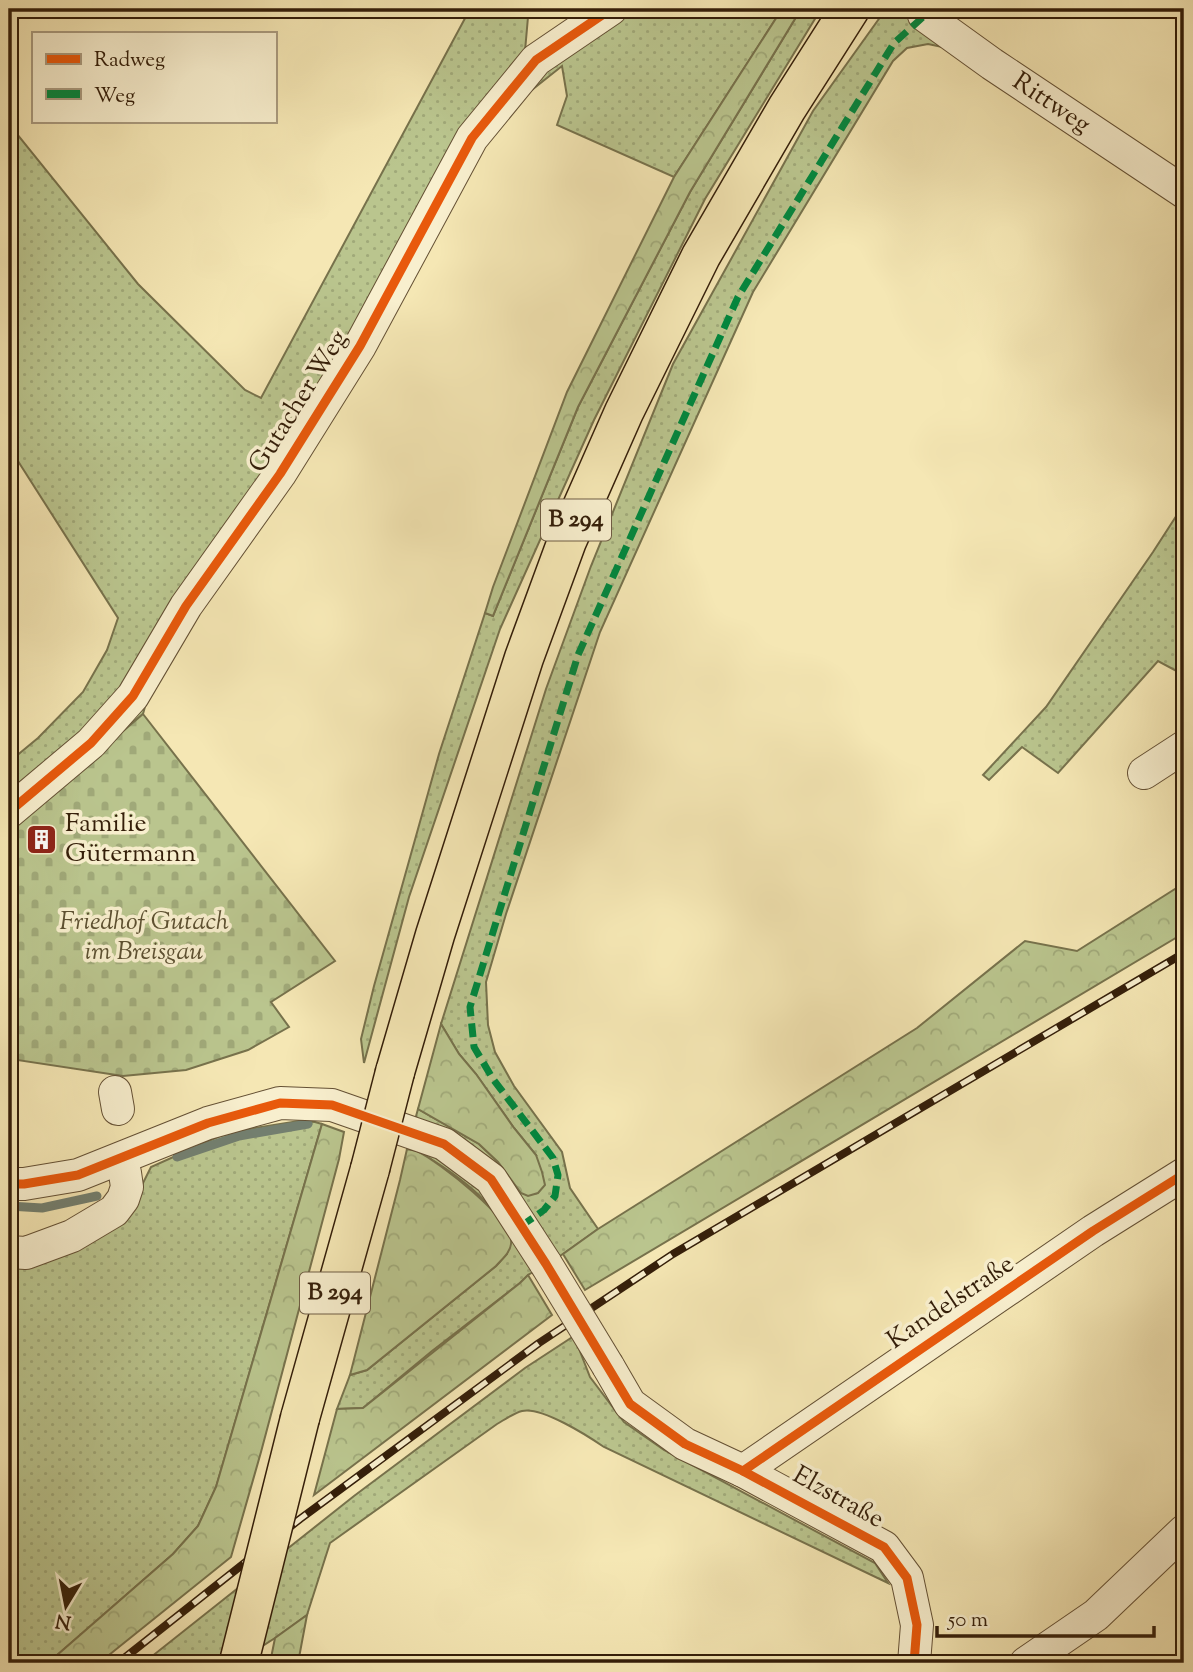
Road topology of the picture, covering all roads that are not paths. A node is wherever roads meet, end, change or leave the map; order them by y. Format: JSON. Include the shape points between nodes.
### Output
{"nodes":[{"id":1,"x":611,"y":9,"type":"edge"},
{"id":2,"x":850,"y":9,"type":"edge"},
{"id":3,"x":925,"y":9,"type":"edge"},
{"id":4,"x":1184,"y":192,"type":"edge"},
{"id":5,"x":1184,"y":747,"type":"edge"},
{"id":6,"x":1144,"y":774,"type":"dead end"},
{"id":7,"x":9,"y":812,"type":"edge"},
{"id":8,"x":120,"y":1159,"type":"junction"},
{"id":9,"x":1184,"y":1174,"type":"edge"},
{"id":10,"x":9,"y":1184,"type":"edge"},
{"id":11,"x":9,"y":1252,"type":"edge"},
{"id":12,"x":743,"y":1471,"type":"junction"},
{"id":13,"x":1184,"y":1531,"type":"edge"},
{"id":14,"x":239,"y":1663,"type":"edge"},
{"id":15,"x":914,"y":1663,"type":"edge"},
{"id":16,"x":1026,"y":1663,"type":"edge"}],
"edges":[{"from":1,"to":7,"type":"street","name":"Gutacher Weg","via":[[536,60],[472,138],[360,346],[280,474],[186,606],[133,696],[91,743]]},
{"from":2,"to":14,"type":"highway","number":"B 294","bridge":true,"via":[[701,256],[567,541],[524,658],[435,935],[300,1418]]},
{"from":3,"to":4,"type":"street","name":"Rittweg","via":[[924,15],[992,64]]},
{"from":5,"to":6,"type":"street"},
{"from":8,"to":10,"type":"street","name":"Elzstraße","via":[[78,1175]]},
{"from":8,"to":11,"type":"street","via":[[127,1187],[114,1211],[72,1236],[26,1253]]},
{"from":8,"to":12,"type":"street","name":"Elzstraße","bridge":true,"via":[[208,1123],[280,1103],[332,1105],[444,1144],[491,1179],[630,1404],[685,1444]]},
{"from":9,"to":12,"type":"street","name":"Kandelstraße","via":[[1093,1231]]},
{"from":12,"to":15,"type":"street","name":"Elzstraße","via":[[884,1547],[907,1578],[917,1625]]},
{"from":13,"to":16,"type":"street","via":[[1096,1615]]}]}
